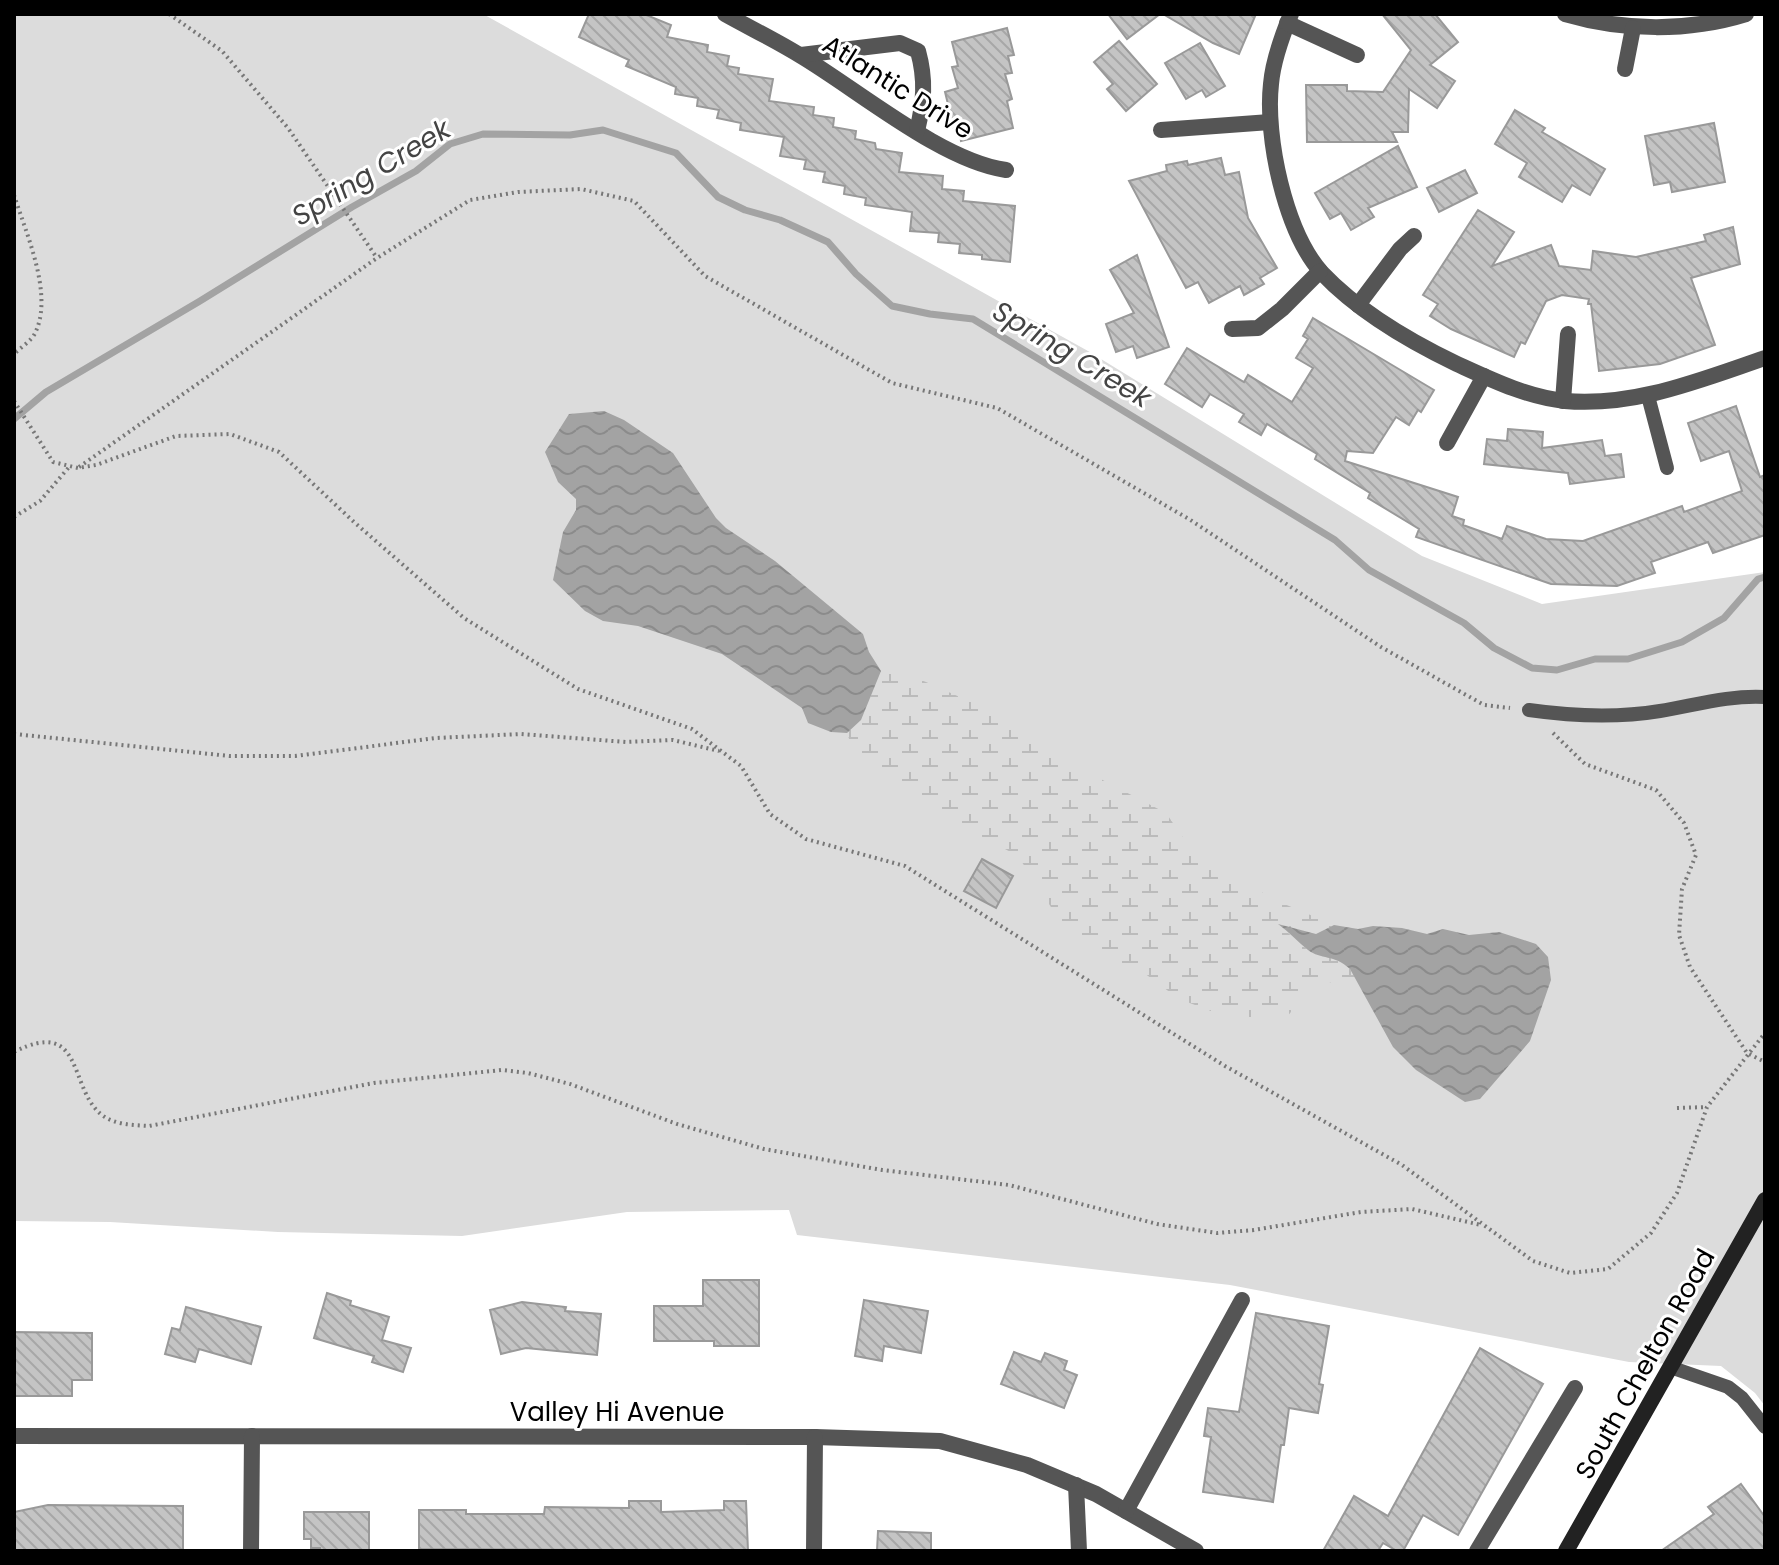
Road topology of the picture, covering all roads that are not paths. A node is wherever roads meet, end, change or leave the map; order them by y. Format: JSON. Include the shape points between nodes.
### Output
{"nodes":[{"id":1,"x":725,"y":14,"type":"edge"},
{"id":2,"x":1565,"y":14,"type":"edge"},
{"id":3,"x":1746,"y":14,"type":"edge"},
{"id":4,"x":1289,"y":18,"type":"edge"},
{"id":5,"x":1654,"y":20,"type":"edge"},
{"id":6,"x":1633,"y":28,"type":"junction"},
{"id":7,"x":801,"y":55,"type":"junction"},
{"id":8,"x":1357,"y":55,"type":"dead end"},
{"id":9,"x":1625,"y":69,"type":"dead end"},
{"id":10,"x":1270,"y":122,"type":"junction"},
{"id":11,"x":1161,"y":130,"type":"dead end"},
{"id":12,"x":917,"y":131,"type":"junction"},
{"id":13,"x":1006,"y":170,"type":"dead end"},
{"id":14,"x":1414,"y":236,"type":"dead end"},
{"id":15,"x":1320,"y":271,"type":"junction"},
{"id":16,"x":1358,"y":305,"type":"junction"},
{"id":17,"x":1232,"y":329,"type":"dead end"},
{"id":18,"x":1568,"y":334,"type":"dead end"},
{"id":19,"x":1765,"y":358,"type":"edge"},
{"id":20,"x":1484,"y":376,"type":"junction"},
{"id":21,"x":1648,"y":396,"type":"junction"},
{"id":22,"x":1563,"y":401,"type":"junction"},
{"id":23,"x":1447,"y":443,"type":"dead end"},
{"id":24,"x":1667,"y":468,"type":"dead end"},
{"id":25,"x":1765,"y":697,"type":"edge"},
{"id":26,"x":1529,"y":710,"type":"road end"},
{"id":27,"x":1765,"y":1200,"type":"edge"},
{"id":28,"x":1242,"y":1300,"type":"dead end"},
{"id":29,"x":1670,"y":1367,"type":"junction"},
{"id":30,"x":1575,"y":1388,"type":"dead end"},
{"id":31,"x":1765,"y":1427,"type":"edge"},
{"id":32,"x":14,"y":1436,"type":"edge"},
{"id":33,"x":252,"y":1436,"type":"junction"},
{"id":34,"x":815,"y":1437,"type":"junction"},
{"id":35,"x":1076,"y":1485,"type":"junction"},
{"id":36,"x":1126,"y":1511,"type":"junction"},
{"id":37,"x":251,"y":1551,"type":"edge"},
{"id":38,"x":814,"y":1551,"type":"edge"},
{"id":39,"x":1079,"y":1551,"type":"edge"},
{"id":40,"x":1196,"y":1551,"type":"edge"},
{"id":41,"x":1477,"y":1551,"type":"edge"},
{"id":42,"x":1566,"y":1551,"type":"edge"}],
"edges":[{"from":1,"to":7,"type":"street","name":"Atlantic Drive"},
{"from":2,"to":6,"type":"street"},
{"from":3,"to":5,"type":"street","via":[[1693,24]]},
{"from":4,"to":8,"type":"street"},
{"from":4,"to":10,"type":"street","via":[[1271,83]]},
{"from":5,"to":6,"type":"street"},
{"from":6,"to":9,"type":"street"},
{"from":7,"to":12,"type":"street","name":"Atlantic Drive"},
{"from":7,"to":12,"type":"street","via":[[900,43],[918,51],[925,99]]},
{"from":10,"to":11,"type":"street"},
{"from":10,"to":15,"type":"street","via":[[1283,200]]},
{"from":12,"to":13,"type":"street","name":"Atlantic Drive","via":[[968,159]]},
{"from":14,"to":16,"type":"street"},
{"from":15,"to":16,"type":"street"},
{"from":15,"to":17,"type":"street","via":[[1258,328]]},
{"from":16,"to":20,"type":"street","via":[[1433,352]]},
{"from":18,"to":22,"type":"street"},
{"from":19,"to":21,"type":"street"},
{"from":20,"to":22,"type":"street"},
{"from":20,"to":23,"type":"street"},
{"from":21,"to":22,"type":"street"},
{"from":21,"to":24,"type":"lane"},
{"from":25,"to":26,"type":"lane","via":[[1737,696],[1656,712]]},
{"from":27,"to":29,"type":"main road","name":"South Chelton Road"},
{"from":28,"to":36,"type":"street"},
{"from":29,"to":31,"type":"lane","via":[[1728,1387]]},
{"from":29,"to":42,"type":"main road","name":"South Chelton Road"},
{"from":30,"to":41,"type":"street"},
{"from":32,"to":33,"type":"street","name":"Valley Hi Avenue"},
{"from":33,"to":34,"type":"street","name":"Valley Hi Avenue"},
{"from":33,"to":37,"type":"street"},
{"from":34,"to":35,"type":"street","name":"Valley Hi Avenue","via":[[940,1441]]},
{"from":34,"to":38,"type":"street"},
{"from":35,"to":36,"type":"street","name":"Valley Hi Avenue"},
{"from":35,"to":39,"type":"street"},
{"from":36,"to":40,"type":"street","name":"Valley Hi Avenue"}]}
